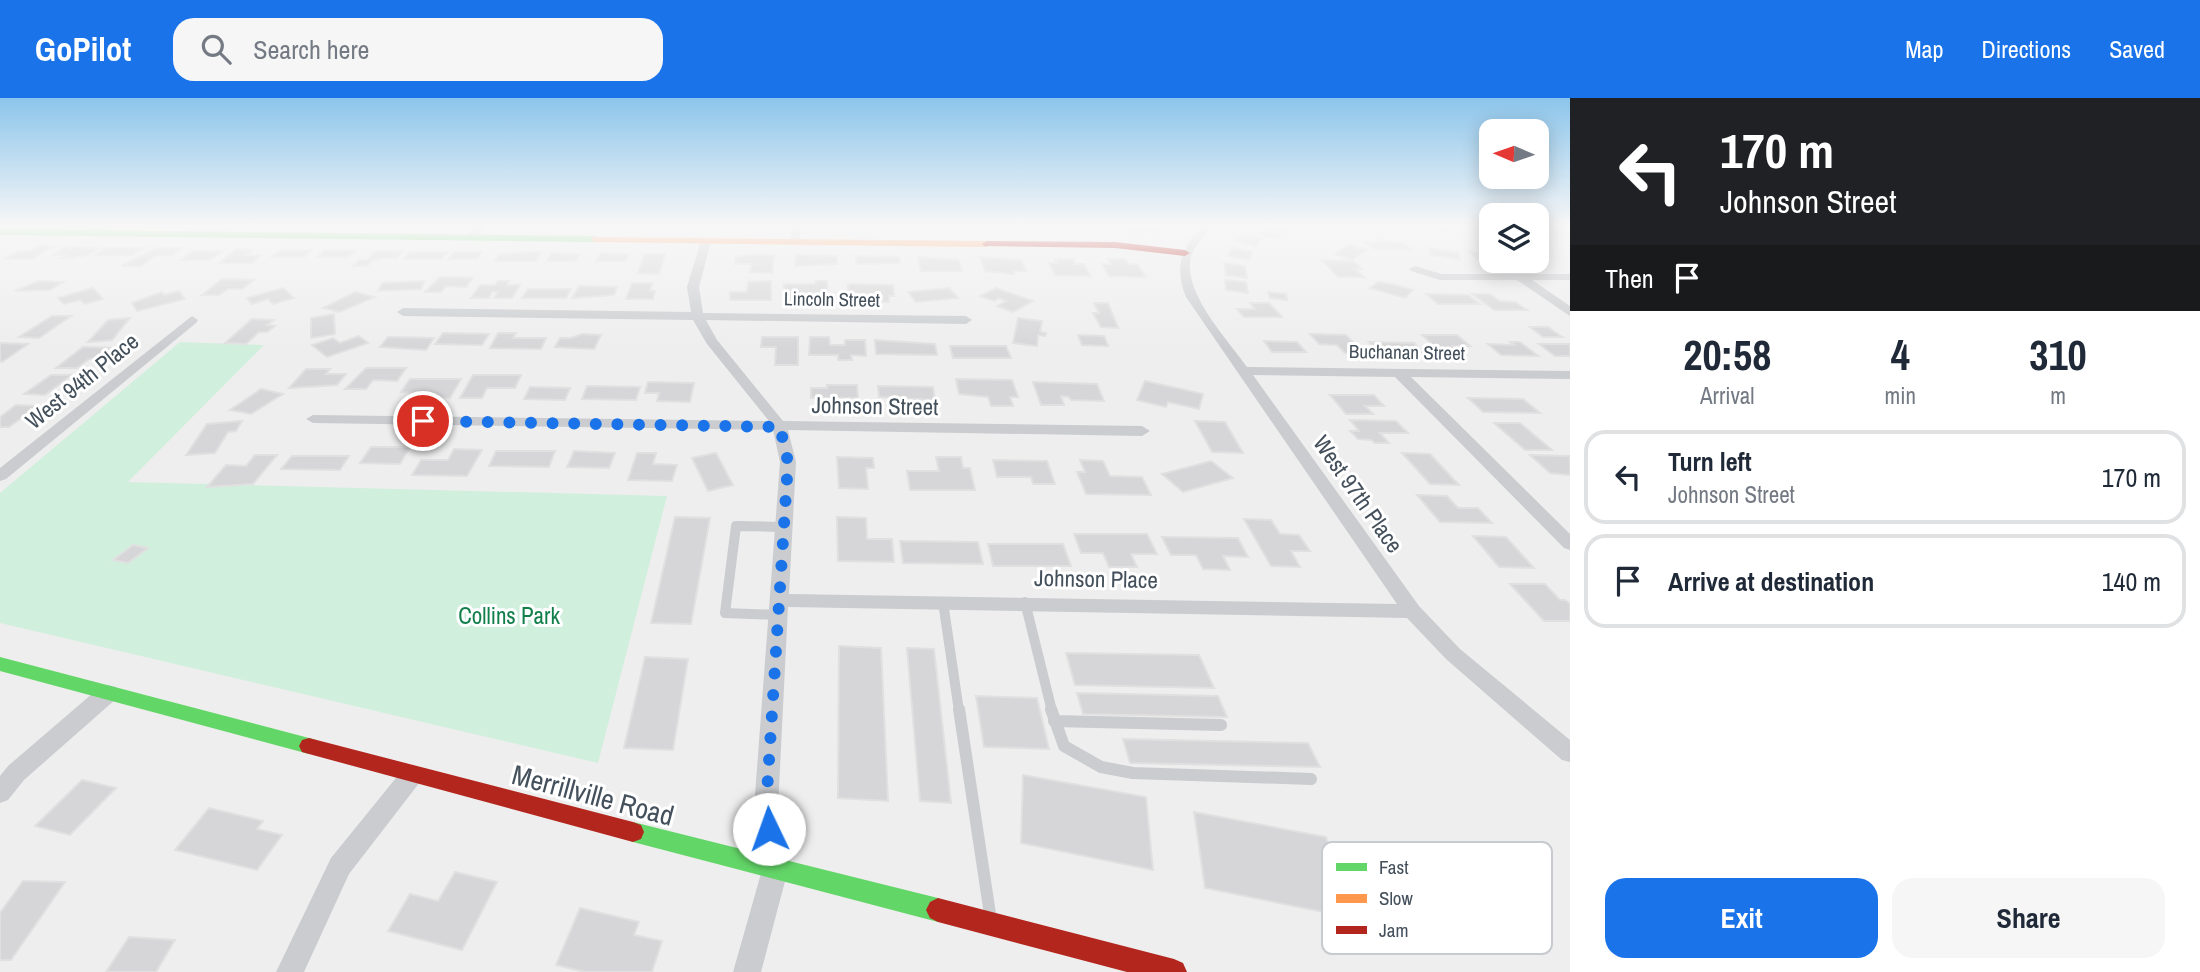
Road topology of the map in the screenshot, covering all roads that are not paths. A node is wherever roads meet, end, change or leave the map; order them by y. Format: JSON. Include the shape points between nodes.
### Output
{"nodes":[{"id":1,"x":698,"y":267,"type":"edge"},
{"id":2,"x":1184,"y":267,"type":"edge"},
{"id":3,"x":1415,"y":269,"type":"dead end"},
{"id":4,"x":1520,"y":277,"type":"junction"},
{"id":5,"x":1570,"y":277,"type":"edge"},
{"id":6,"x":402,"y":312,"type":"dead end"},
{"id":7,"x":1570,"y":312,"type":"edge"},
{"id":8,"x":698,"y":317,"type":"junction"},
{"id":9,"x":192,"y":320,"type":"dead end"},
{"id":10,"x":966,"y":320,"type":"dead end"},
{"id":11,"x":1243,"y":371,"type":"junction"},
{"id":12,"x":1398,"y":372,"type":"junction"},
{"id":13,"x":1570,"y":375,"type":"edge"},
{"id":14,"x":313,"y":419,"type":"dead end"},
{"id":15,"x":780,"y":427,"type":"junction"},
{"id":16,"x":1142,"y":431,"type":"dead end"},
{"id":17,"x":0,"y":476,"type":"edge"},
{"id":18,"x":784,"y":527,"type":"junction"},
{"id":19,"x":1570,"y":544,"type":"edge"},
{"id":20,"x":943,"y":601,"type":"junction"},
{"id":21,"x":1025,"y":602,"type":"junction"},
{"id":22,"x":779,"y":607,"type":"junction"},
{"id":23,"x":1412,"y":611,"type":"junction"},
{"id":24,"x":0,"y":664,"type":"edge"},
{"id":25,"x":108,"y":693,"type":"junction"},
{"id":26,"x":1054,"y":721,"type":"junction"},
{"id":27,"x":1221,"y":725,"type":"dead end"},
{"id":28,"x":1570,"y":753,"type":"edge"},
{"id":29,"x":412,"y":775,"type":"junction"},
{"id":30,"x":1311,"y":779,"type":"dead end"},
{"id":31,"x":0,"y":793,"type":"edge"},
{"id":32,"x":775,"y":870,"type":"junction"},
{"id":33,"x":991,"y":923,"type":"junction"},
{"id":34,"x":290,"y":972,"type":"edge"},
{"id":35,"x":747,"y":972,"type":"edge"},
{"id":36,"x":1174,"y":972,"type":"edge"}],
"edges":[{"from":1,"to":8,"type":"street","via":[[692,289]]},
{"from":2,"to":11,"type":"street","name":"West 97th Place","via":[[1189,293]]},
{"from":3,"to":4,"type":"street","via":[[1440,277]]},
{"from":4,"to":5,"type":"street"},
{"from":4,"to":7,"type":"street"},
{"from":6,"to":8,"type":"street","name":"Lincoln Street"},
{"from":8,"to":10,"type":"street","name":"Lincoln Street"},
{"from":8,"to":15,"type":"street"},
{"from":9,"to":17,"type":"street","name":"West 94th Place"},
{"from":11,"to":12,"type":"street","name":"Buchanan Street"},
{"from":11,"to":23,"type":"street","name":"West 97th Place"},
{"from":12,"to":13,"type":"street","name":"Buchanan Street"},
{"from":12,"to":19,"type":"street"},
{"from":14,"to":15,"type":"street","name":"Johnson Street"},
{"from":15,"to":16,"type":"street","name":"Johnson Street"},
{"from":15,"to":18,"type":"street","via":[[788,462]]},
{"from":18,"to":22,"type":"street"},
{"from":18,"to":22,"type":"lane","via":[[736,526],[726,613]]},
{"from":20,"to":21,"type":"street","name":"Johnson Place"},
{"from":20,"to":22,"type":"street","name":"Johnson Place"},
{"from":20,"to":33,"type":"lane"},
{"from":21,"to":23,"type":"street","name":"Johnson Place"},
{"from":21,"to":26,"type":"lane"},
{"from":22,"to":32,"type":"street","via":[[766,808]]},
{"from":23,"to":28,"type":"street","name":"West 97th Place","via":[[1453,654]]},
{"from":24,"to":25,"type":"street","name":"Merrillville Road"},
{"from":25,"to":29,"type":"street","name":"Merrillville Road"},
{"from":25,"to":31,"type":"street"},
{"from":26,"to":27,"type":"lane"},
{"from":26,"to":30,"type":"lane","via":[[1064,746],[1101,767],[1133,774]]},
{"from":29,"to":32,"type":"street","name":"Merrillville Road"},
{"from":29,"to":34,"type":"street","via":[[340,866]]},
{"from":32,"to":33,"type":"street","name":"Merrillville Road"},
{"from":32,"to":35,"type":"street"},
{"from":33,"to":36,"type":"street","name":"Merrillville Road"}]}
